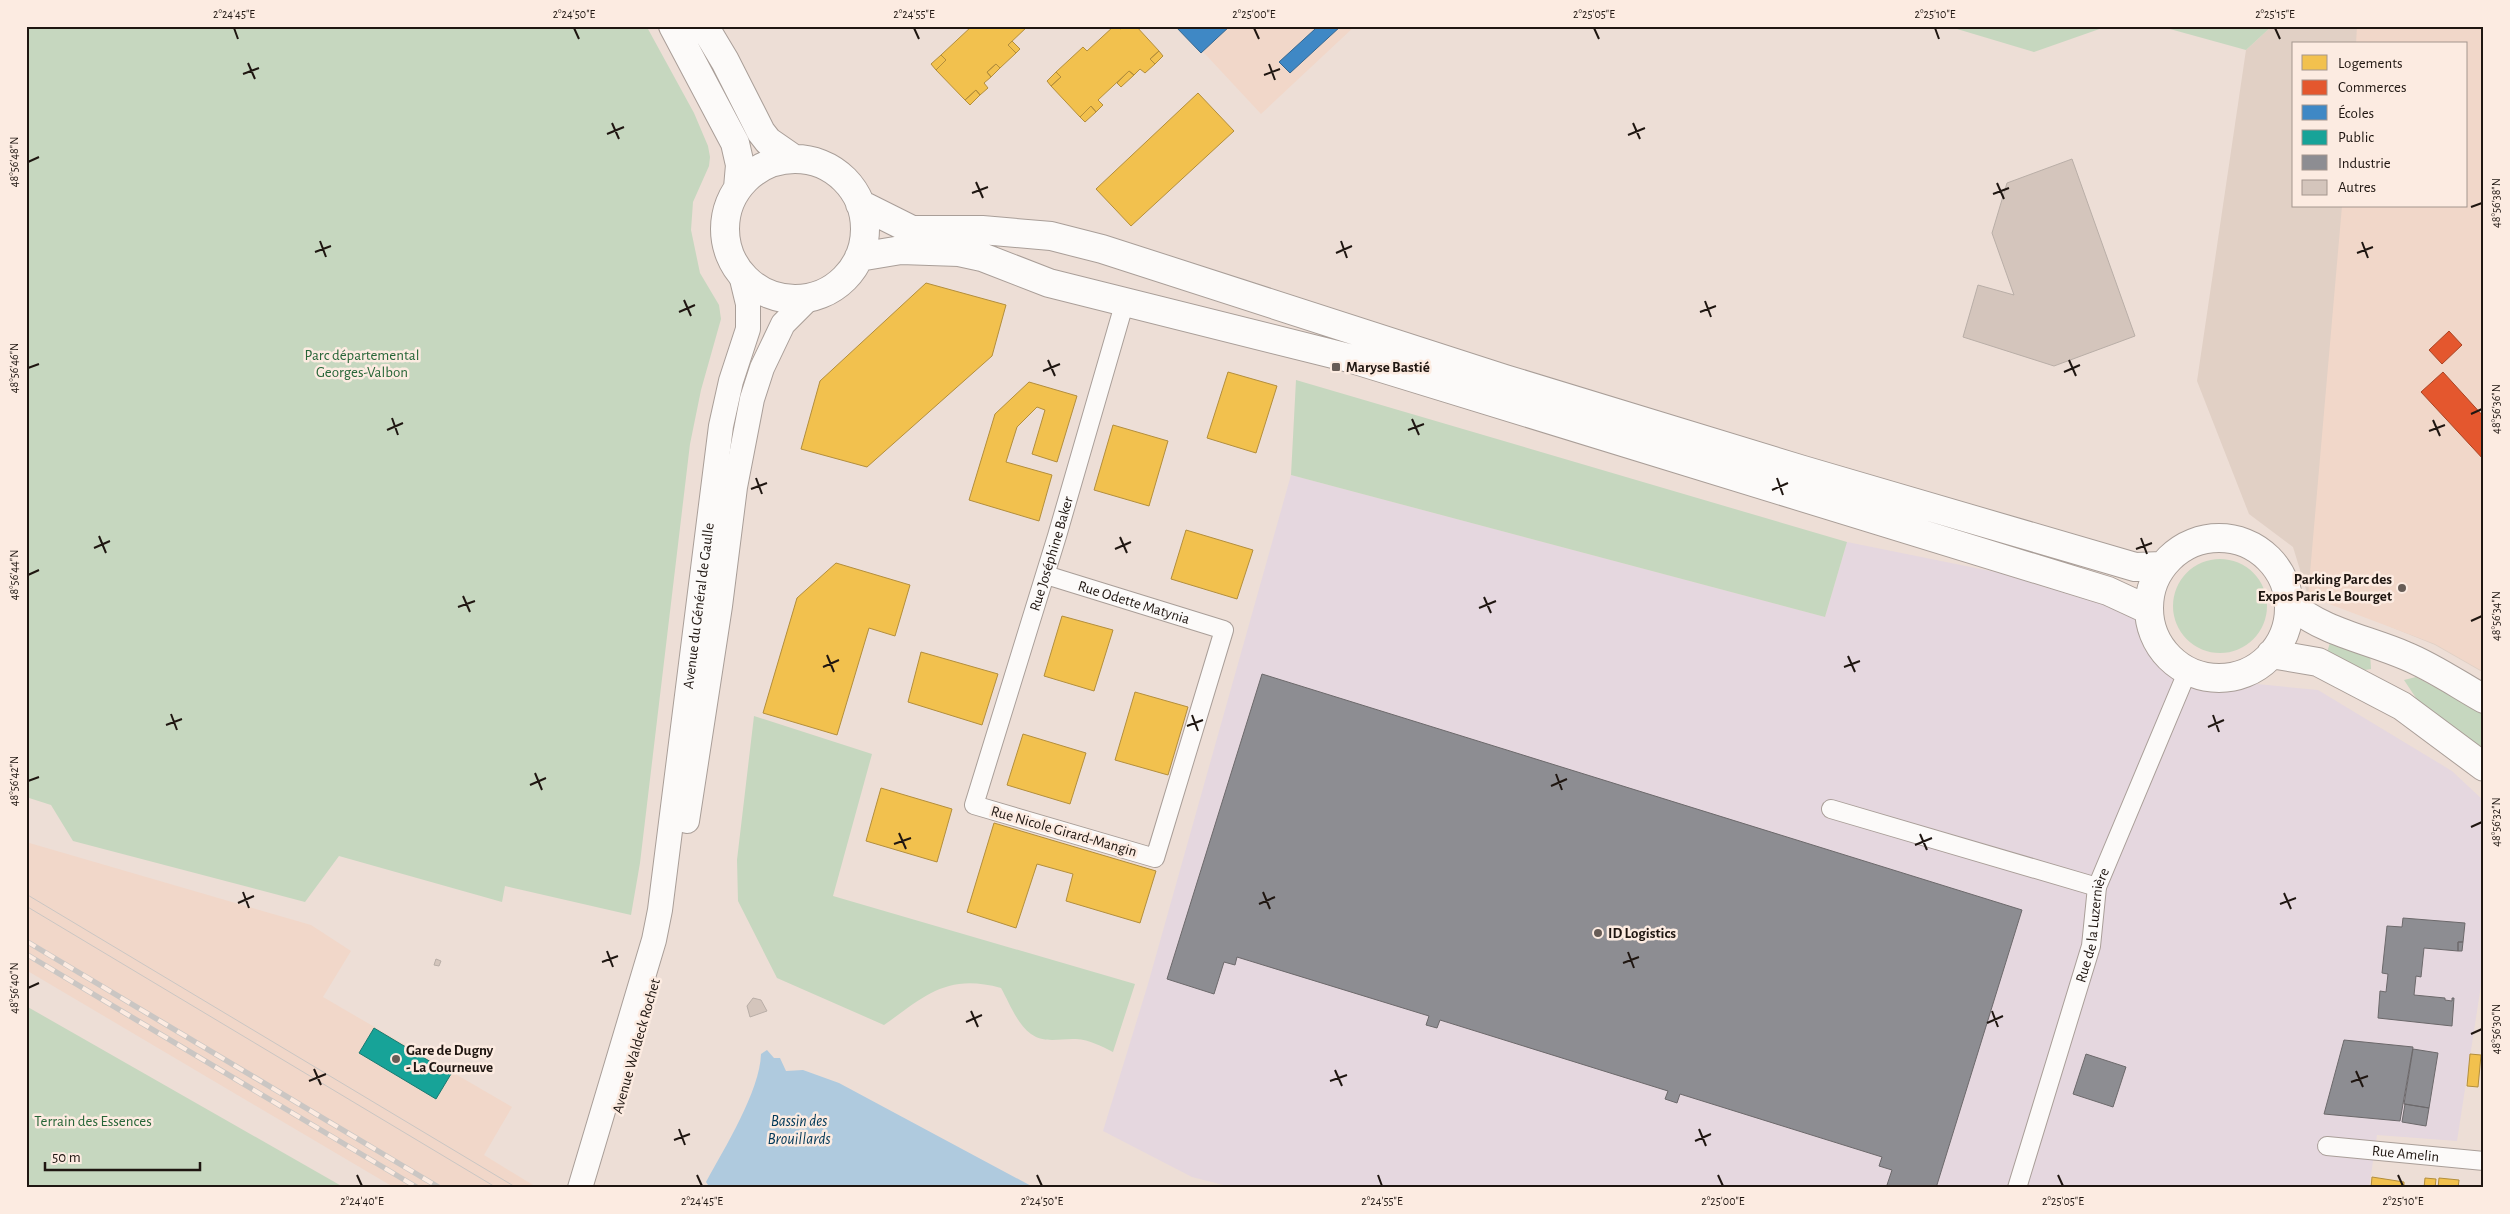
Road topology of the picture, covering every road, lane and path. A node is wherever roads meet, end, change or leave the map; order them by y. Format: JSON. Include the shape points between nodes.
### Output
{"nodes":[{"id":1,"x":673,"y":26,"type":"edge"},
{"id":2,"x":704,"y":26,"type":"edge"},
{"id":3,"x":794,"y":159,"type":"junction"},
{"id":4,"x":738,"y":188,"type":"junction"},
{"id":5,"x":860,"y":204,"type":"junction"},
{"id":6,"x":859,"y":257,"type":"junction"},
{"id":7,"x":742,"y":275,"type":"junction"},
{"id":8,"x":809,"y":298,"type":"junction"},
{"id":9,"x":1127,"y":302,"type":"junction"},
{"id":10,"x":2162,"y":566,"type":"junction"},
{"id":11,"x":1046,"y":575,"type":"junction"},
{"id":12,"x":2288,"y":602,"type":"junction"},
{"id":13,"x":2149,"y":610,"type":"junction"},
{"id":14,"x":2271,"y":654,"type":"junction"},
{"id":15,"x":2188,"y":670,"type":"junction"},
{"id":16,"x":2484,"y":699,"type":"edge"},
{"id":17,"x":2484,"y":767,"type":"edge"},
{"id":18,"x":974,"y":804,"type":"joint"},
{"id":19,"x":1831,"y":809,"type":"dead end"},
{"id":20,"x":1155,"y":858,"type":"joint"},
{"id":21,"x":2098,"y":887,"type":"junction"},
{"id":22,"x":674,"y":903,"type":"joint"},
{"id":23,"x":654,"y":940,"type":"joint"},
{"id":24,"x":2327,"y":1146,"type":"dead end"},
{"id":25,"x":2484,"y":1161,"type":"edge"},
{"id":26,"x":590,"y":1177,"type":"edge"},
{"id":27,"x":2017,"y":1188,"type":"edge"}],
"edges":[{"from":1,"to":4,"type":"main road","via":[[735,143],[740,165]]},
{"from":2,"to":3,"type":"main road","via":[[726,61],[761,132],[768,141]]},
{"from":3,"to":4,"type":"main road","via":[[762,166]]},
{"from":3,"to":5,"type":"main road","via":[[819,164],[841,176]]},
{"from":4,"to":7,"type":"main road","via":[[724,223],[731,259]]},
{"from":5,"to":6,"type":"main road","via":[[865,222]]},
{"from":5,"to":10,"type":"main road","via":[[912,230],[982,230],[1051,236],[1102,249],[1505,379],[1803,470],[2135,567]]},
{"from":6,"to":8,"type":"main road","via":[[844,279]]},
{"from":6,"to":9,"type":"main road","via":[[901,250],[959,252],[982,257],[1049,283]]},
{"from":7,"to":8,"type":"main road","via":[[761,290],[776,296]]},
{"from":7,"to":23,"type":"main road","name":"Avenue du Général de Gaulle","via":[[748,304],[748,329],[721,426]]},
{"from":8,"to":22,"type":"main road","name":"Avenue du Général de Gaulle","via":[[783,324],[752,398],[735,487]]},
{"from":9,"to":11,"type":"street","name":"Rue Joséphine Baker"},
{"from":9,"to":13,"type":"main road","via":[[1349,358],[2108,591]]},
{"from":10,"to":12,"type":"main road","via":[[2197,541],[2229,538],[2247,543],[2275,565],[2284,581]]},
{"from":10,"to":13,"type":"main road","via":[[2152,587]]},
{"from":11,"to":18,"type":"street","name":"Rue Joséphine Baker"},
{"from":11,"to":20,"type":"street","name":"Rue Odette Matynia","via":[[1224,630]]},
{"from":12,"to":14,"type":"main road","via":[[2284,632]]},
{"from":12,"to":16,"type":"main road","via":[[2306,618],[2409,657]]},
{"from":13,"to":15,"type":"main road","via":[[2153,630],[2163,650]]},
{"from":14,"to":15,"type":"main road","via":[[2247,671],[2228,677],[2207,676]]},
{"from":14,"to":17,"type":"main road","via":[[2318,662],[2393,702]]},
{"from":15,"to":21,"type":"street","name":"Rue de la Luzernière"},
{"from":18,"to":20,"type":"street","name":"Rue Nicole Girard-Mangin"},
{"from":19,"to":21,"type":"street"},
{"from":21,"to":27,"type":"street","name":"Rue de la Luzernière","via":[[2091,946]]},
{"from":22,"to":26,"type":"main road","name":"Avenue Waldeck Rochet","via":[[665,942]]},
{"from":23,"to":26,"type":"main road","name":"Avenue Waldeck Rochet"},
{"from":24,"to":25,"type":"street","name":"Rue Amelin"}]}
